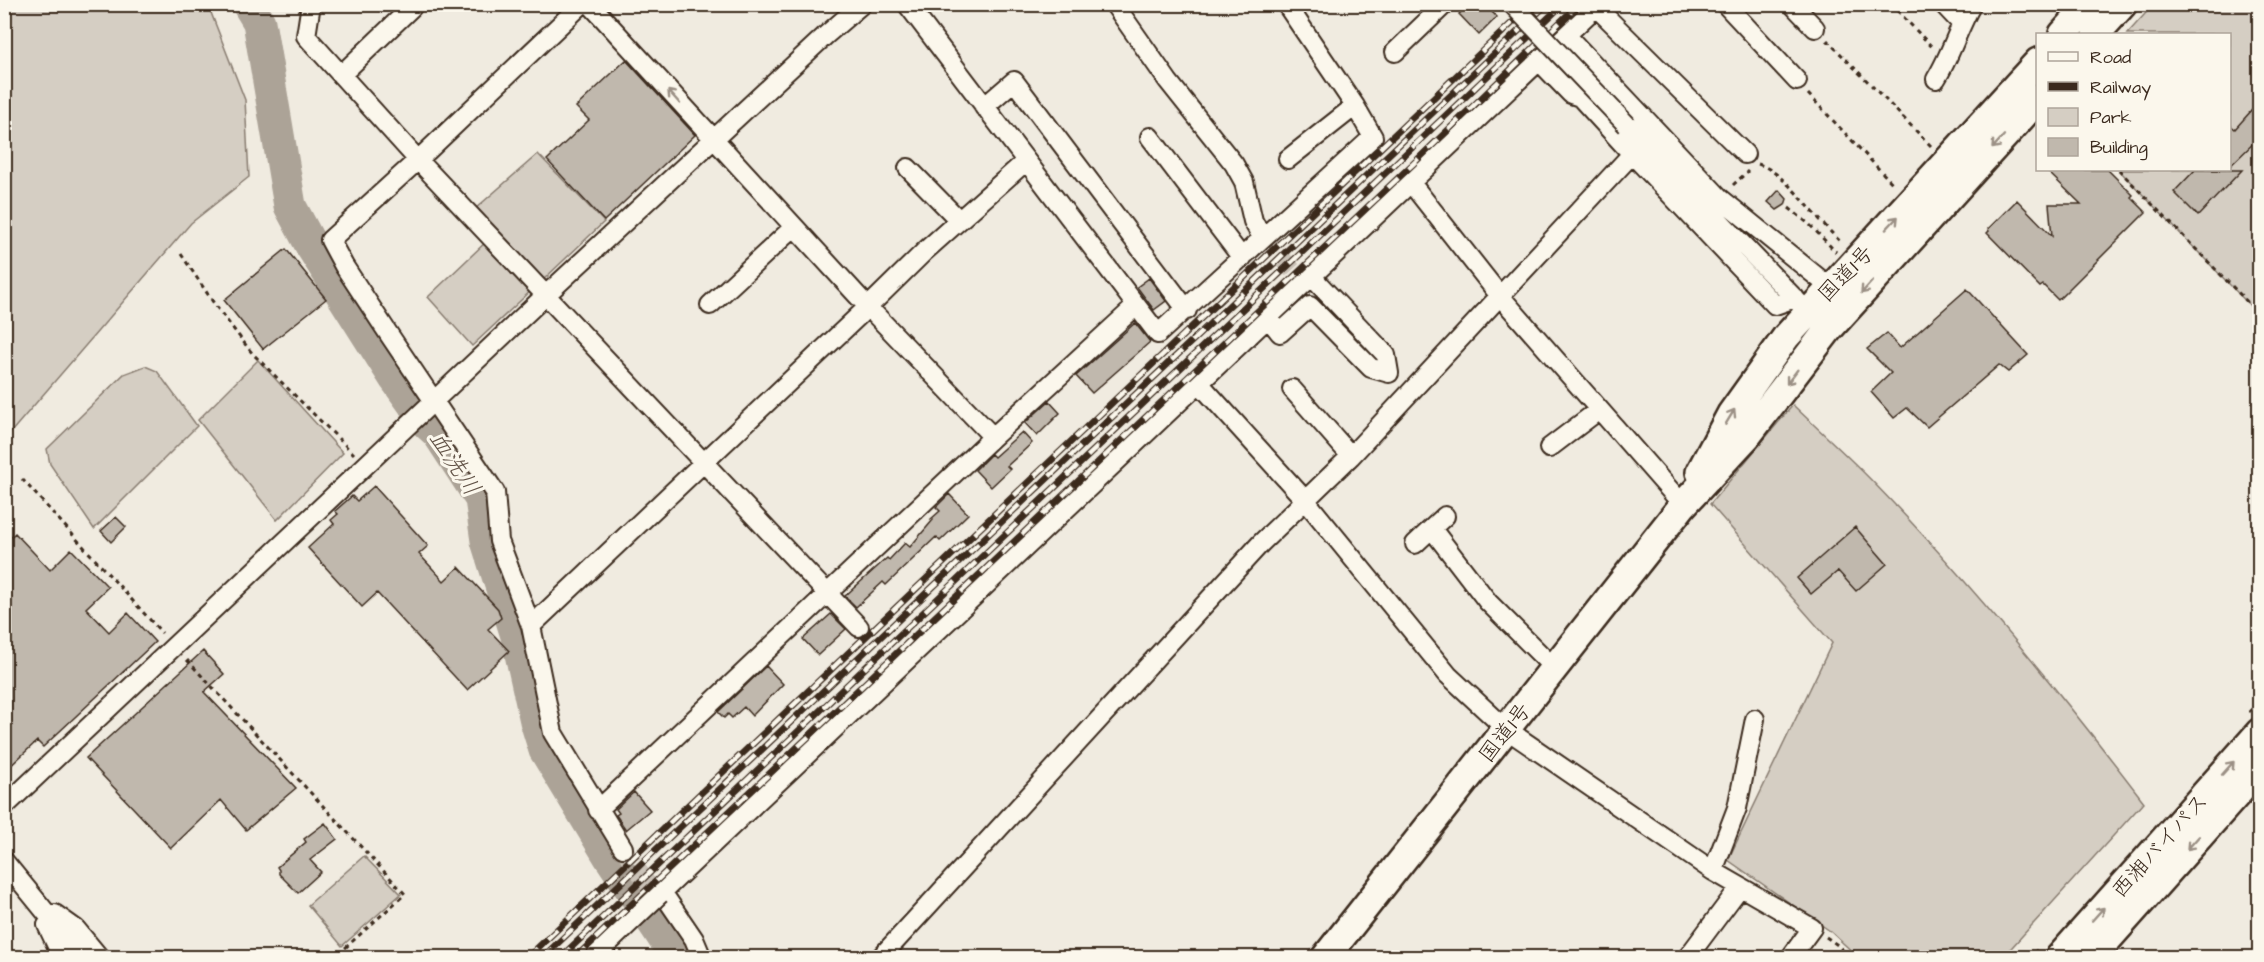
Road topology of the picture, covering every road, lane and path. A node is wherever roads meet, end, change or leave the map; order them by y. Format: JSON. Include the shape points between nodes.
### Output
{"nodes":[{"id":1,"x":312,"y":4,"type":"edge"},
{"id":2,"x":582,"y":4,"type":"edge"},
{"id":3,"x":590,"y":4,"type":"edge"},
{"id":4,"x":862,"y":4,"type":"edge"},
{"id":5,"x":907,"y":4,"type":"edge"},
{"id":6,"x":1114,"y":4,"type":"edge"},
{"id":7,"x":1286,"y":4,"type":"edge"},
{"id":8,"x":1445,"y":4,"type":"edge"},
{"id":9,"x":1512,"y":4,"type":"edge"},
{"id":10,"x":1725,"y":4,"type":"edge"},
{"id":11,"x":1792,"y":4,"type":"edge"},
{"id":12,"x":1891,"y":4,"type":"edge"},
{"id":13,"x":1943,"y":4,"type":"edge"},
{"id":14,"x":1972,"y":4,"type":"edge"},
{"id":15,"x":2090,"y":4,"type":"edge"},
{"id":16,"x":2123,"y":4,"type":"edge"},
{"id":17,"x":1598,"y":6,"type":"edge"},
{"id":18,"x":412,"y":7,"type":"dead end"},
{"id":19,"x":1961,"y":23,"type":"junction"},
{"id":20,"x":1815,"y":28,"type":"joint"},
{"id":21,"x":2063,"y":33,"type":"edge"},
{"id":22,"x":2097,"y":33,"type":"edge"},
{"id":23,"x":1567,"y":36,"type":"junction"},
{"id":24,"x":1395,"y":52,"type":"dead end"},
{"id":25,"x":1540,"y":62,"type":"junction"},
{"id":26,"x":1947,"y":62,"type":"junction"},
{"id":27,"x":2036,"y":63,"type":"edge"},
{"id":28,"x":341,"y":75,"type":"junction"},
{"id":29,"x":1936,"y":79,"type":"dead end"},
{"id":30,"x":1797,"y":81,"type":"joint"},
{"id":31,"x":2036,"y":100,"type":"edge"},
{"id":32,"x":984,"y":106,"type":"junction"},
{"id":33,"x":1355,"y":106,"type":"junction"},
{"id":34,"x":1150,"y":137,"type":"dead end"},
{"id":35,"x":713,"y":140,"type":"junction"},
{"id":36,"x":1632,"y":154,"type":"junction"},
{"id":37,"x":1288,"y":159,"type":"dead end"},
{"id":38,"x":418,"y":160,"type":"junction"},
{"id":39,"x":1026,"y":161,"type":"junction"},
{"id":40,"x":1947,"y":162,"type":"junction"},
{"id":41,"x":1750,"y":163,"type":"junction"},
{"id":42,"x":908,"y":168,"type":"dead end"},
{"id":43,"x":2120,"y":171,"type":"edge"},
{"id":44,"x":1411,"y":183,"type":"junction"},
{"id":45,"x":1897,"y":188,"type":"dead end"},
{"id":46,"x":1720,"y":198,"type":"junction"},
{"id":47,"x":1789,"y":208,"type":"dead end"},
{"id":48,"x":959,"y":220,"type":"junction"},
{"id":49,"x":794,"y":227,"type":"junction"},
{"id":50,"x":1262,"y":237,"type":"tunnel mouth"},
{"id":51,"x":1845,"y":246,"type":"dead end"},
{"id":52,"x":1837,"y":253,"type":"dead end"},
{"id":53,"x":181,"y":254,"type":"dead end"},
{"id":54,"x":1242,"y":258,"type":"junction"},
{"id":55,"x":1310,"y":282,"type":"junction"},
{"id":56,"x":1831,"y":288,"type":"junction"},
{"id":57,"x":547,"y":294,"type":"junction"},
{"id":58,"x":1500,"y":296,"type":"junction"},
{"id":59,"x":710,"y":305,"type":"dead end"},
{"id":60,"x":1801,"y":305,"type":"junction"},
{"id":61,"x":1136,"y":306,"type":"junction"},
{"id":62,"x":868,"y":307,"type":"junction"},
{"id":63,"x":1187,"y":310,"type":"junction"},
{"id":64,"x":2259,"y":315,"type":"edge"},
{"id":65,"x":1268,"y":318,"type":"junction"},
{"id":66,"x":1828,"y":330,"type":"junction"},
{"id":67,"x":1389,"y":373,"type":"junction"},
{"id":68,"x":1200,"y":384,"type":"junction"},
{"id":69,"x":1292,"y":389,"type":"dead end"},
{"id":70,"x":1408,"y":394,"type":"junction"},
{"id":71,"x":425,"y":409,"type":"junction"},
{"id":72,"x":1599,"y":410,"type":"junction"},
{"id":73,"x":993,"y":437,"type":"junction"},
{"id":74,"x":1549,"y":448,"type":"dead end"},
{"id":75,"x":1351,"y":456,"type":"junction"},
{"id":76,"x":704,"y":462,"type":"junction"},
{"id":77,"x":366,"y":466,"type":"junction"},
{"id":78,"x":22,"y":479,"type":"dead end"},
{"id":79,"x":1306,"y":501,"type":"junction"},
{"id":80,"x":1683,"y":506,"type":"junction"},
{"id":81,"x":1415,"y":544,"type":"dead end"},
{"id":82,"x":827,"y":594,"type":"junction"},
{"id":83,"x":531,"y":626,"type":"junction"},
{"id":84,"x":859,"y":627,"type":"dead end"},
{"id":85,"x":174,"y":647,"type":"junction"},
{"id":86,"x":1555,"y":669,"type":"junction"},
{"id":87,"x":1755,"y":719,"type":"dead end"},
{"id":88,"x":1506,"y":729,"type":"junction"},
{"id":89,"x":2259,"y":732,"type":"edge"},
{"id":90,"x":2259,"y":768,"type":"edge"},
{"id":91,"x":4,"y":807,"type":"edge"},
{"id":92,"x":598,"y":810,"type":"junction"},
{"id":93,"x":623,"y":848,"type":"tunnel mouth"},
{"id":94,"x":4,"y":861,"type":"edge"},
{"id":95,"x":1713,"y":871,"type":"junction"},
{"id":96,"x":1740,"y":887,"type":"junction"},
{"id":97,"x":661,"y":896,"type":"junction"},
{"id":98,"x":34,"y":899,"type":"junction"},
{"id":99,"x":1812,"y":928,"type":"junction"},
{"id":100,"x":66,"y":957,"type":"edge"},
{"id":101,"x":83,"y":957,"type":"edge"},
{"id":102,"x":100,"y":957,"type":"edge"},
{"id":103,"x":334,"y":957,"type":"edge"},
{"id":104,"x":593,"y":957,"type":"edge"},
{"id":105,"x":700,"y":957,"type":"edge"},
{"id":106,"x":880,"y":957,"type":"edge"},
{"id":107,"x":1325,"y":957,"type":"edge"},
{"id":108,"x":1687,"y":957,"type":"edge"},
{"id":109,"x":1790,"y":957,"type":"edge"},
{"id":110,"x":1849,"y":957,"type":"edge"},
{"id":111,"x":2059,"y":957,"type":"edge"},
{"id":112,"x":2091,"y":957,"type":"edge"}],
"edges":[{"from":1,"to":28,"type":"street","via":[[306,36]]},
{"from":2,"to":38,"type":"street"},
{"from":35,"to":3,"type":"street","one_way":true},
{"from":4,"to":35,"type":"street"},
{"from":5,"to":32,"type":"street"},
{"from":6,"to":50,"type":"street","via":[[1234,164],[1245,182],[1253,221]]},
{"from":7,"to":33,"type":"street"},
{"from":8,"to":24,"type":"street","via":[[1419,40]]},
{"from":9,"to":60,"type":"street","bridge":true},
{"from":10,"to":30,"type":"street"},
{"from":11,"to":20,"type":"street"},
{"from":12,"to":26,"type":"path"},
{"from":13,"to":19,"type":"street"},
{"from":14,"to":19,"type":"street"},
{"from":15,"to":21,"type":"highway"},
{"from":16,"to":22,"type":"highway"},
{"from":17,"to":23,"type":"street"},
{"from":17,"to":41,"type":"street"},
{"from":18,"to":28,"type":"street"},
{"from":19,"to":26,"type":"street"},
{"from":20,"to":40,"type":"path"},
{"from":23,"to":25,"type":"street"},
{"from":23,"to":46,"type":"street"},
{"from":25,"to":36,"type":"street","via":[[1571,94],[1580,97]]},
{"from":25,"to":44,"type":"street"},
{"from":26,"to":29,"type":"street"},
{"from":27,"to":40,"type":"highway","name":"国道1号"},
{"from":28,"to":38,"type":"street"},
{"from":30,"to":45,"type":"path"},
{"from":31,"to":66,"type":"highway","name":"国道1号","one_way":true},
{"from":32,"to":39,"type":"street"},
{"from":32,"to":63,"type":"street","via":[[1014,81]]},
{"from":33,"to":37,"type":"street"},
{"from":33,"to":54,"type":"street","via":[[1373,137]]},
{"from":34,"to":54,"type":"street"},
{"from":35,"to":49,"type":"street"},
{"from":35,"to":57,"type":"street"},
{"from":36,"to":58,"type":"street"},
{"from":36,"to":60,"type":"street","via":[[1775,305]]},
{"from":38,"to":57,"type":"street"},
{"from":38,"to":71,"type":"street","via":[[330,240]]},
{"from":39,"to":48,"type":"street"},
{"from":39,"to":61,"type":"street"},
{"from":56,"to":40,"type":"highway","name":"国道1号","one_way":true},
{"from":41,"to":46,"type":"path"},
{"from":41,"to":51,"type":"path","via":[[1767,167],[1789,186]]},
{"from":42,"to":48,"type":"street"},
{"from":43,"to":64,"type":"path"},
{"from":44,"to":55,"type":"street"},
{"from":44,"to":58,"type":"street"},
{"from":46,"to":56,"type":"street"},
{"from":47,"to":52,"type":"path"},
{"from":48,"to":62,"type":"street"},
{"from":49,"to":59,"type":"street"},
{"from":49,"to":62,"type":"street"},
{"from":53,"to":77,"type":"path","via":[[252,353]]},
{"from":54,"to":63,"type":"street"},
{"from":55,"to":65,"type":"street"},
{"from":55,"to":67,"type":"street"},
{"from":56,"to":60,"type":"highway","name":"国道1号"},
{"from":57,"to":71,"type":"street"},
{"from":57,"to":76,"type":"street"},
{"from":58,"to":70,"type":"street"},
{"from":58,"to":72,"type":"street"},
{"from":60,"to":66,"type":"street"},
{"from":80,"to":60,"type":"highway","name":"国道1号","one_way":true,"via":[[1731,414],[1782,342]]},
{"from":61,"to":63,"type":"street","via":[[1158,334]]},
{"from":61,"to":73,"type":"street"},
{"from":62,"to":73,"type":"street"},
{"from":62,"to":76,"type":"street"},
{"from":65,"to":67,"type":"street","via":[[1280,333],[1310,306],[1371,368]]},
{"from":65,"to":68,"type":"street"},
{"from":66,"to":80,"type":"highway","name":"国道1号","one_way":true,"via":[[1747,436]]},
{"from":67,"to":70,"type":"street"},
{"from":68,"to":79,"type":"street"},
{"from":68,"to":97,"type":"street"},
{"from":69,"to":75,"type":"street"},
{"from":70,"to":75,"type":"street"},
{"from":71,"to":77,"type":"street"},
{"from":71,"to":83,"type":"street","via":[[495,492],[499,541]]},
{"from":72,"to":74,"type":"street"},
{"from":72,"to":80,"type":"street"},
{"from":73,"to":82,"type":"street"},
{"from":75,"to":79,"type":"street"},
{"from":76,"to":82,"type":"street"},
{"from":76,"to":83,"type":"street"},
{"from":77,"to":85,"type":"street"},
{"from":78,"to":85,"type":"path"},
{"from":79,"to":88,"type":"street","via":[[1448,675]]},
{"from":79,"to":106,"type":"street","via":[[1261,543]]},
{"from":80,"to":86,"type":"highway","name":"国道1号"},
{"from":81,"to":86,"type":"street","via":[[1438,523],[1488,602]]},
{"from":82,"to":84,"type":"street"},
{"from":82,"to":92,"type":"street"},
{"from":83,"to":92,"type":"street","via":[[553,733]]},
{"from":85,"to":91,"type":"street"},
{"from":85,"to":103,"type":"path","via":[[405,894]]},
{"from":86,"to":88,"type":"highway","name":"国道1号"},
{"from":87,"to":95,"type":"street","via":[[1737,808]]},
{"from":88,"to":95,"type":"street"},
{"from":88,"to":107,"type":"highway","name":"国道1号"},
{"from":111,"to":89,"type":"highway","name":"西湘バイパス","one_way":true},
{"from":90,"to":112,"type":"highway","name":"西湘バイパス","one_way":true},
{"from":92,"to":93,"type":"street"},
{"from":94,"to":98,"type":"street"},
{"from":95,"to":96,"type":"street"},
{"from":96,"to":99,"type":"street"},
{"from":96,"to":108,"type":"street"},
{"from":97,"to":104,"type":"street","bridge":true},
{"from":97,"to":105,"type":"street","via":[[694,939]]},
{"from":98,"to":100,"type":"street"},
{"from":98,"to":101,"type":"street"},
{"from":98,"to":102,"type":"street","via":[[76,929]]},
{"from":99,"to":109,"type":"street"},
{"from":99,"to":110,"type":"path"}]}
